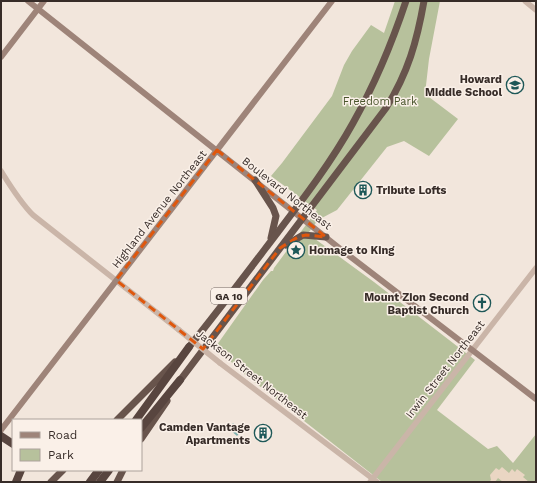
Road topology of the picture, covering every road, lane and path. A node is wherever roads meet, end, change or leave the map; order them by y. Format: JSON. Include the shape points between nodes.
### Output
{"nodes":[{"id":1,"x":28,"y":1,"type":"edge"},
{"id":2,"x":44,"y":1,"type":"edge"},
{"id":3,"x":332,"y":1,"type":"edge"},
{"id":4,"x":406,"y":1,"type":"edge"},
{"id":5,"x":424,"y":1,"type":"edge"},
{"id":6,"x":525,"y":1,"type":"edge"},
{"id":7,"x":38,"y":9,"type":"junction"},
{"id":8,"x":536,"y":10,"type":"edge"},
{"id":9,"x":1,"y":57,"type":"edge"},
{"id":10,"x":217,"y":150,"type":"junction"},
{"id":11,"x":1,"y":171,"type":"edge"},
{"id":12,"x":255,"y":180,"type":"junction"},
{"id":13,"x":294,"y":211,"type":"junction"},
{"id":14,"x":303,"y":218,"type":"junction"},
{"id":15,"x":326,"y":237,"type":"junction"},
{"id":16,"x":268,"y":246,"type":"junction"},
{"id":17,"x":280,"y":248,"type":"junction"},
{"id":18,"x":536,"y":268,"type":"edge"},
{"id":19,"x":116,"y":280,"type":"junction"},
{"id":20,"x":190,"y":347,"type":"junction"},
{"id":21,"x":472,"y":350,"type":"junction"},
{"id":22,"x":180,"y":380,"type":"junction"},
{"id":23,"x":536,"y":399,"type":"edge"},
{"id":24,"x":119,"y":419,"type":"edge"},
{"id":25,"x":137,"y":419,"type":"edge"},
{"id":26,"x":142,"y":427,"type":"edge"},
{"id":27,"x":1,"y":430,"type":"edge"},
{"id":28,"x":1,"y":436,"type":"edge"},
{"id":29,"x":142,"y":437,"type":"edge"},
{"id":30,"x":12,"y":444,"type":"edge"},
{"id":31,"x":12,"y":445,"type":"edge"},
{"id":32,"x":1,"y":446,"type":"edge"},
{"id":33,"x":21,"y":471,"type":"edge"},
{"id":34,"x":62,"y":471,"type":"edge"},
{"id":35,"x":98,"y":471,"type":"edge"},
{"id":36,"x":108,"y":471,"type":"edge"},
{"id":37,"x":122,"y":471,"type":"edge"},
{"id":38,"x":373,"y":481,"type":"edge"},
{"id":39,"x":16,"y":482,"type":"edge"},
{"id":40,"x":51,"y":482,"type":"edge"},
{"id":41,"x":90,"y":482,"type":"edge"},
{"id":42,"x":100,"y":482,"type":"edge"},
{"id":43,"x":117,"y":482,"type":"edge"}],
"edges":[{"from":1,"to":7,"type":"main road","name":"Boulevard Northeast"},
{"from":2,"to":7,"type":"main road"},
{"from":3,"to":10,"type":"main road","name":"Highland Avenue Northeast"},
{"from":4,"to":13,"type":"highway","number":"GA 10","via":[[364,102],[331,160]]},
{"from":5,"to":14,"type":"highway","number":"GA 10","via":[[412,55],[394,95],[380,118]]},
{"from":6,"to":8,"type":"street"},
{"from":7,"to":9,"type":"main road"},
{"from":7,"to":10,"type":"main road","name":"Boulevard Northeast"},
{"from":10,"to":12,"type":"main road","name":"Boulevard Northeast"},
{"from":10,"to":19,"type":"main road","name":"Highland Avenue Northeast"},
{"from":11,"to":19,"type":"street","name":"Jackson Street Northeast","via":[[25,208]]},
{"from":12,"to":13,"type":"main road","name":"Boulevard Northeast"},
{"from":12,"to":16,"type":"highway","via":[[276,216]]},
{"from":13,"to":14,"type":"main road","name":"Boulevard Northeast"},
{"from":13,"to":16,"type":"highway","number":"GA 10"},
{"from":14,"to":15,"type":"main road","name":"Boulevard Northeast"},
{"from":14,"to":17,"type":"highway","number":"GA 10"},
{"from":15,"to":17,"type":"highway","via":[[303,235]]},
{"from":15,"to":21,"type":"main road","name":"Boulevard Northeast"},
{"from":16,"to":20,"type":"highway","number":"GA 10"},
{"from":17,"to":22,"type":"highway","number":"GA 10"},
{"from":18,"to":21,"type":"street","name":"Irwin Street Northeast"},
{"from":19,"to":27,"type":"main road","name":"Highland Avenue Northeast"},
{"from":19,"to":38,"type":"street","name":"Jackson Street Northeast","bridge":true},
{"from":20,"to":24,"type":"highway","number":"GA 10"},
{"from":20,"to":25,"type":"highway"},
{"from":21,"to":23,"type":"main road","name":"Boulevard Northeast"},
{"from":21,"to":38,"type":"street","name":"Irwin Street Northeast"},
{"from":22,"to":26,"type":"highway"},
{"from":22,"to":29,"type":"highway","number":"GA 10"},
{"from":28,"to":30,"type":"highway"},
{"from":31,"to":32,"type":"highway"},
{"from":33,"to":39,"type":"highway"},
{"from":34,"to":40,"type":"highway"},
{"from":35,"to":41,"type":"highway"},
{"from":36,"to":42,"type":"highway"},
{"from":37,"to":43,"type":"highway"}]}
